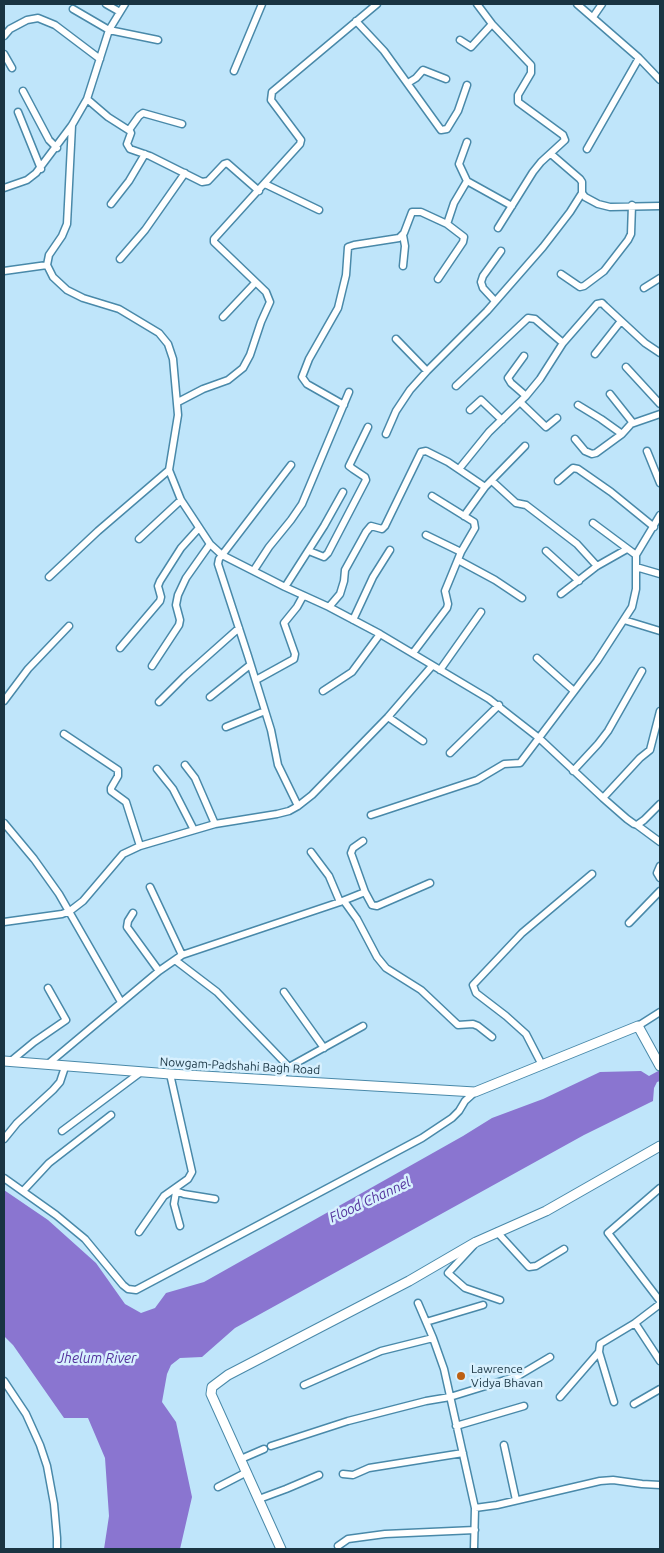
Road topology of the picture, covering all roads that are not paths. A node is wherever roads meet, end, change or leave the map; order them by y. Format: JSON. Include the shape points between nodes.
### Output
{"nodes":[{"id":1,"x":106,"y":4,"type":"edge"},
{"id":2,"x":125,"y":4,"type":"edge"},
{"id":3,"x":262,"y":4,"type":"edge"},
{"id":4,"x":377,"y":4,"type":"edge"},
{"id":5,"x":477,"y":4,"type":"edge"},
{"id":6,"x":576,"y":4,"type":"edge"},
{"id":7,"x":602,"y":4,"type":"edge"},
{"id":8,"x":73,"y":9,"type":"dead end"},
{"id":9,"x":120,"y":12,"type":"junction"},
{"id":10,"x":593,"y":17,"type":"junction"},
{"id":11,"x":356,"y":21,"type":"junction"},
{"id":12,"x":492,"y":24,"type":"junction"},
{"id":13,"x":109,"y":30,"type":"junction"},
{"id":14,"x":4,"y":36,"type":"edge"},
{"id":15,"x":158,"y":40,"type":"dead end"},
{"id":16,"x":460,"y":40,"type":"dead end"},
{"id":17,"x":4,"y":54,"type":"edge"},
{"id":18,"x":639,"y":58,"type":"junction"},
{"id":19,"x":100,"y":59,"type":"junction"},
{"id":20,"x":12,"y":68,"type":"dead end"},
{"id":21,"x":234,"y":71,"type":"dead end"},
{"id":22,"x":446,"y":79,"type":"dead end"},
{"id":23,"x":660,"y":80,"type":"edge"},
{"id":24,"x":408,"y":83,"type":"junction"},
{"id":25,"x":467,"y":85,"type":"dead end"},
{"id":26,"x":23,"y":91,"type":"dead end"},
{"id":27,"x":87,"y":99,"type":"junction"},
{"id":28,"x":18,"y":112,"type":"dead end"},
{"id":29,"x":182,"y":124,"type":"dead end"},
{"id":30,"x":72,"y":125,"type":"junction"},
{"id":31,"x":129,"y":130,"type":"junction"},
{"id":32,"x":467,"y":142,"type":"dead end"},
{"id":33,"x":57,"y":148,"type":"junction"},
{"id":34,"x":587,"y":150,"type":"dead end"},
{"id":35,"x":145,"y":154,"type":"junction"},
{"id":36,"x":551,"y":154,"type":"junction"},
{"id":37,"x":41,"y":169,"type":"junction"},
{"id":38,"x":185,"y":173,"type":"junction"},
{"id":39,"x":467,"y":181,"type":"junction"},
{"id":40,"x":265,"y":184,"type":"junction"},
{"id":41,"x":4,"y":188,"type":"edge"},
{"id":42,"x":259,"y":191,"type":"junction"},
{"id":43,"x":582,"y":193,"type":"junction"},
{"id":44,"x":111,"y":204,"type":"dead end"},
{"id":45,"x":632,"y":205,"type":"junction"},
{"id":46,"x":512,"y":206,"type":"junction"},
{"id":47,"x":660,"y":206,"type":"edge"},
{"id":48,"x":319,"y":210,"type":"dead end"},
{"id":49,"x":446,"y":224,"type":"junction"},
{"id":50,"x":498,"y":228,"type":"dead end"},
{"id":51,"x":403,"y":235,"type":"junction"},
{"id":52,"x":501,"y":251,"type":"dead end"},
{"id":53,"x":120,"y":259,"type":"dead end"},
{"id":54,"x":46,"y":265,"type":"junction"},
{"id":55,"x":403,"y":266,"type":"dead end"},
{"id":56,"x":4,"y":271,"type":"edge"},
{"id":57,"x":561,"y":274,"type":"dead end"},
{"id":58,"x":660,"y":278,"type":"edge"},
{"id":59,"x":438,"y":279,"type":"dead end"},
{"id":60,"x":256,"y":283,"type":"junction"},
{"id":61,"x":644,"y":288,"type":"dead end"},
{"id":62,"x":495,"y":301,"type":"junction"},
{"id":63,"x":222,"y":317,"type":"dead end"},
{"id":64,"x":621,"y":321,"type":"junction"},
{"id":65,"x":396,"y":339,"type":"dead end"},
{"id":66,"x":563,"y":343,"type":"junction"},
{"id":67,"x":660,"y":353,"type":"edge"},
{"id":68,"x":595,"y":354,"type":"dead end"},
{"id":69,"x":524,"y":356,"type":"dead end"},
{"id":70,"x":626,"y":367,"type":"dead end"},
{"id":71,"x":427,"y":371,"type":"junction"},
{"id":72,"x":456,"y":386,"type":"dead end"},
{"id":73,"x":349,"y":392,"type":"dead end"},
{"id":74,"x":610,"y":394,"type":"dead end"},
{"id":75,"x":526,"y":396,"type":"junction"},
{"id":76,"x":178,"y":402,"type":"junction"},
{"id":77,"x":520,"y":402,"type":"junction"},
{"id":78,"x":660,"y":404,"type":"edge"},
{"id":79,"x":344,"y":405,"type":"junction"},
{"id":80,"x":578,"y":405,"type":"dead end"},
{"id":81,"x":470,"y":410,"type":"dead end"},
{"id":82,"x":660,"y":414,"type":"edge"},
{"id":83,"x":557,"y":418,"type":"dead end"},
{"id":84,"x":502,"y":420,"type":"junction"},
{"id":85,"x":633,"y":423,"type":"junction"},
{"id":86,"x":368,"y":427,"type":"dead end"},
{"id":87,"x":386,"y":434,"type":"dead end"},
{"id":88,"x":622,"y":434,"type":"junction"},
{"id":89,"x":575,"y":440,"type":"dead end"},
{"id":90,"x":526,"y":446,"type":"dead end"},
{"id":91,"x":647,"y":450,"type":"dead end"},
{"id":92,"x":290,"y":465,"type":"dead end"},
{"id":93,"x":459,"y":469,"type":"junction"},
{"id":94,"x":169,"y":470,"type":"junction"},
{"id":95,"x":492,"y":481,"type":"junction"},
{"id":96,"x":558,"y":481,"type":"dead end"},
{"id":97,"x":660,"y":483,"type":"edge"},
{"id":98,"x":484,"y":487,"type":"junction"},
{"id":99,"x":343,"y":492,"type":"dead end"},
{"id":100,"x":432,"y":496,"type":"dead end"},
{"id":101,"x":181,"y":500,"type":"junction"},
{"id":102,"x":660,"y":515,"type":"edge"},
{"id":103,"x":464,"y":516,"type":"junction"},
{"id":104,"x":593,"y":523,"type":"dead end"},
{"id":105,"x":654,"y":527,"type":"junction"},
{"id":106,"x":199,"y":528,"type":"junction"},
{"id":107,"x":426,"y":535,"type":"dead end"},
{"id":108,"x":139,"y":539,"type":"dead end"},
{"id":109,"x":210,"y":544,"type":"junction"},
{"id":110,"x":627,"y":549,"type":"junction"},
{"id":111,"x":390,"y":550,"type":"dead end"},
{"id":112,"x":546,"y":551,"type":"dead end"},
{"id":113,"x":309,"y":552,"type":"junction"},
{"id":114,"x":461,"y":552,"type":"junction"},
{"id":115,"x":222,"y":555,"type":"junction"},
{"id":116,"x":636,"y":555,"type":"junction"},
{"id":117,"x":458,"y":560,"type":"junction"},
{"id":118,"x":597,"y":566,"type":"junction"},
{"id":119,"x":636,"y":567,"type":"junction"},
{"id":120,"x":254,"y":570,"type":"junction"},
{"id":121,"x":660,"y":574,"type":"edge"},
{"id":122,"x":49,"y":577,"type":"dead end"},
{"id":123,"x":579,"y":581,"type":"junction"},
{"id":124,"x":285,"y":587,"type":"junction"},
{"id":125,"x":561,"y":594,"type":"dead end"},
{"id":126,"x":303,"y":596,"type":"junction"},
{"id":127,"x":522,"y":598,"type":"dead end"},
{"id":128,"x":330,"y":607,"type":"junction"},
{"id":129,"x":480,"y":612,"type":"dead end"},
{"id":130,"x":353,"y":620,"type":"junction"},
{"id":131,"x":624,"y":620,"type":"junction"},
{"id":132,"x":69,"y":626,"type":"dead end"},
{"id":133,"x":240,"y":628,"type":"junction"},
{"id":134,"x":660,"y":631,"type":"edge"},
{"id":135,"x":380,"y":634,"type":"junction"},
{"id":136,"x":120,"y":648,"type":"dead end"},
{"id":137,"x":413,"y":653,"type":"junction"},
{"id":138,"x":538,"y":658,"type":"dead end"},
{"id":139,"x":250,"y":664,"type":"junction"},
{"id":140,"x":152,"y":666,"type":"dead end"},
{"id":141,"x":432,"y":666,"type":"junction"},
{"id":142,"x":440,"y":670,"type":"junction"},
{"id":143,"x":642,"y":671,"type":"dead end"},
{"id":144,"x":256,"y":680,"type":"junction"},
{"id":145,"x":323,"y":691,"type":"dead end"},
{"id":146,"x":574,"y":692,"type":"junction"},
{"id":147,"x":210,"y":697,"type":"dead end"},
{"id":148,"x":4,"y":701,"type":"edge"},
{"id":149,"x":159,"y":702,"type":"dead end"},
{"id":150,"x":498,"y":705,"type":"junction"},
{"id":151,"x":265,"y":711,"type":"junction"},
{"id":152,"x":660,"y":711,"type":"edge"},
{"id":153,"x":388,"y":717,"type":"junction"},
{"id":154,"x":226,"y":727,"type":"dead end"},
{"id":155,"x":64,"y":734,"type":"dead end"},
{"id":156,"x":539,"y":738,"type":"junction"},
{"id":157,"x":423,"y":741,"type":"dead end"},
{"id":158,"x":450,"y":753,"type":"dead end"},
{"id":159,"x":185,"y":765,"type":"dead end"},
{"id":160,"x":157,"y":769,"type":"dead end"},
{"id":161,"x":573,"y":771,"type":"junction"},
{"id":162,"x":603,"y":798,"type":"junction"},
{"id":163,"x":660,"y":804,"type":"edge"},
{"id":164,"x":298,"y":806,"type":"junction"},
{"id":165,"x":371,"y":815,"type":"dead end"},
{"id":166,"x":4,"y":823,"type":"edge"},
{"id":167,"x":215,"y":824,"type":"junction"},
{"id":168,"x":637,"y":825,"type":"junction"},
{"id":169,"x":194,"y":830,"type":"junction"},
{"id":170,"x":363,"y":841,"type":"dead end"},
{"id":171,"x":660,"y":842,"type":"edge"},
{"id":172,"x":140,"y":846,"type":"junction"},
{"id":173,"x":311,"y":852,"type":"dead end"},
{"id":174,"x":660,"y":866,"type":"edge"},
{"id":175,"x":592,"y":874,"type":"dead end"},
{"id":176,"x":660,"y":878,"type":"edge"},
{"id":177,"x":430,"y":883,"type":"dead end"},
{"id":178,"x":150,"y":887,"type":"dead end"},
{"id":179,"x":660,"y":891,"type":"edge"},
{"id":180,"x":365,"y":892,"type":"junction"},
{"id":181,"x":342,"y":901,"type":"junction"},
{"id":182,"x":70,"y":911,"type":"junction"},
{"id":183,"x":133,"y":913,"type":"dead end"},
{"id":184,"x":4,"y":922,"type":"edge"},
{"id":185,"x":629,"y":923,"type":"dead end"},
{"id":186,"x":182,"y":955,"type":"junction"},
{"id":187,"x":175,"y":960,"type":"junction"},
{"id":188,"x":159,"y":971,"type":"junction"},
{"id":189,"x":48,"y":988,"type":"dead end"},
{"id":190,"x":284,"y":992,"type":"dead end"},
{"id":191,"x":121,"y":1002,"type":"junction"},
{"id":192,"x":660,"y":1012,"type":"edge"},
{"id":193,"x":363,"y":1026,"type":"dead end"},
{"id":194,"x":640,"y":1030,"type":"junction"},
{"id":195,"x":492,"y":1037,"type":"dead end"},
{"id":196,"x":324,"y":1048,"type":"junction"},
{"id":197,"x":7,"y":1061,"type":"edge"},
{"id":198,"x":48,"y":1064,"type":"junction"},
{"id":199,"x":542,"y":1065,"type":"junction"},
{"id":200,"x":660,"y":1066,"type":"edge"},
{"id":201,"x":65,"y":1067,"type":"junction"},
{"id":202,"x":289,"y":1067,"type":"junction"},
{"id":203,"x":141,"y":1072,"type":"junction"},
{"id":204,"x":170,"y":1074,"type":"junction"},
{"id":205,"x":279,"y":1080,"type":"junction"},
{"id":206,"x":475,"y":1092,"type":"junction"},
{"id":207,"x":111,"y":1115,"type":"dead end"},
{"id":208,"x":62,"y":1131,"type":"dead end"},
{"id":209,"x":4,"y":1139,"type":"edge"},
{"id":210,"x":660,"y":1146,"type":"edge"},
{"id":211,"x":4,"y":1178,"type":"edge"},
{"id":212,"x":660,"y":1188,"type":"edge"},
{"id":213,"x":23,"y":1191,"type":"junction"},
{"id":214,"x":174,"y":1191,"type":"junction"},
{"id":215,"x":215,"y":1199,"type":"dead end"},
{"id":216,"x":180,"y":1226,"type":"dead end"},
{"id":217,"x":139,"y":1232,"type":"dead end"},
{"id":218,"x":497,"y":1232,"type":"junction"},
{"id":219,"x":477,"y":1242,"type":"junction"},
{"id":220,"x":564,"y":1249,"type":"dead end"},
{"id":221,"x":500,"y":1300,"type":"dead end"},
{"id":222,"x":418,"y":1303,"type":"dead end"},
{"id":223,"x":660,"y":1303,"type":"edge"},
{"id":224,"x":483,"y":1306,"type":"dead end"},
{"id":225,"x":426,"y":1322,"type":"junction"},
{"id":226,"x":635,"y":1323,"type":"junction"},
{"id":227,"x":433,"y":1338,"type":"junction"},
{"id":228,"x":599,"y":1352,"type":"junction"},
{"id":229,"x":550,"y":1357,"type":"dead end"},
{"id":230,"x":660,"y":1361,"type":"edge"},
{"id":231,"x":4,"y":1381,"type":"edge"},
{"id":232,"x":304,"y":1386,"type":"dead end"},
{"id":233,"x":660,"y":1389,"type":"edge"},
{"id":234,"x":450,"y":1397,"type":"junction"},
{"id":235,"x":560,"y":1397,"type":"dead end"},
{"id":236,"x":614,"y":1402,"type":"dead end"},
{"id":237,"x":634,"y":1404,"type":"dead end"},
{"id":238,"x":524,"y":1406,"type":"dead end"},
{"id":239,"x":456,"y":1426,"type":"junction"},
{"id":240,"x":504,"y":1444,"type":"dead end"},
{"id":241,"x":271,"y":1446,"type":"dead end"},
{"id":242,"x":264,"y":1449,"type":"dead end"},
{"id":243,"x":463,"y":1453,"type":"junction"},
{"id":244,"x":241,"y":1459,"type":"junction"},
{"id":245,"x":247,"y":1472,"type":"junction"},
{"id":246,"x":343,"y":1474,"type":"dead end"},
{"id":247,"x":319,"y":1475,"type":"dead end"},
{"id":248,"x":660,"y":1485,"type":"edge"},
{"id":249,"x":218,"y":1488,"type":"dead end"},
{"id":250,"x":259,"y":1499,"type":"junction"},
{"id":251,"x":516,"y":1500,"type":"junction"},
{"id":252,"x":475,"y":1508,"type":"junction"},
{"id":253,"x":475,"y":1530,"type":"junction"},
{"id":254,"x":338,"y":1546,"type":"dead end"},
{"id":255,"x":57,"y":1549,"type":"edge"},
{"id":256,"x":281,"y":1549,"type":"edge"},
{"id":257,"x":474,"y":1549,"type":"edge"}],
"edges":[{"from":1,"to":9,"type":"street"},
{"from":2,"to":9,"type":"street"},
{"from":3,"to":21,"type":"street"},
{"from":4,"to":11,"type":"street"},
{"from":5,"to":12,"type":"street"},
{"from":6,"to":10,"type":"street"},
{"from":7,"to":10,"type":"street"},
{"from":8,"to":13,"type":"street"},
{"from":9,"to":13,"type":"street"},
{"from":10,"to":18,"type":"street"},
{"from":11,"to":24,"type":"street"},
{"from":11,"to":40,"type":"street","via":[[272,92],[271,100],[301,142]]},
{"from":12,"to":16,"type":"street","via":[[474,46]]},
{"from":12,"to":36,"type":"street","via":[[531,65],[531,73],[518,102],[565,138]]},
{"from":13,"to":15,"type":"street"},
{"from":13,"to":19,"type":"street"},
{"from":14,"to":19,"type":"street","via":[[27,20],[38,18],[55,25]]},
{"from":17,"to":20,"type":"street"},
{"from":18,"to":23,"type":"street"},
{"from":18,"to":34,"type":"street"},
{"from":19,"to":27,"type":"street"},
{"from":22,"to":24,"type":"street","via":[[422,70]]},
{"from":24,"to":25,"type":"street","via":[[443,130],[458,111]]},
{"from":26,"to":33,"type":"street","via":[[49,140]]},
{"from":27,"to":30,"type":"street"},
{"from":27,"to":31,"type":"street"},
{"from":28,"to":37,"type":"street"},
{"from":29,"to":31,"type":"street","via":[[143,113]]},
{"from":30,"to":33,"type":"street"},
{"from":30,"to":54,"type":"street","via":[[67,224],[48,255]]},
{"from":31,"to":35,"type":"street","via":[[127,146]]},
{"from":32,"to":39,"type":"street","via":[[459,164]]},
{"from":33,"to":37,"type":"street"},
{"from":35,"to":38,"type":"street"},
{"from":35,"to":44,"type":"street"},
{"from":36,"to":43,"type":"street","via":[[580,179]]},
{"from":36,"to":46,"type":"street","via":[[533,172]]},
{"from":37,"to":41,"type":"street","via":[[27,180]]},
{"from":38,"to":42,"type":"street","via":[[205,182],[227,164]]},
{"from":38,"to":53,"type":"street"},
{"from":39,"to":46,"type":"street"},
{"from":39,"to":49,"type":"street"},
{"from":40,"to":42,"type":"street"},
{"from":40,"to":48,"type":"street"},
{"from":42,"to":60,"type":"street","via":[[214,240]]},
{"from":43,"to":45,"type":"street","via":[[605,206]]},
{"from":43,"to":62,"type":"street","via":[[543,247]]},
{"from":45,"to":47,"type":"street"},
{"from":45,"to":57,"type":"street","via":[[632,228],[628,240],[604,271],[580,287]]},
{"from":46,"to":50,"type":"street"},
{"from":49,"to":51,"type":"street","via":[[415,211],[410,215]]},
{"from":49,"to":59,"type":"street","via":[[464,240]]},
{"from":51,"to":55,"type":"street"},
{"from":51,"to":79,"type":"street","via":[[397,239],[348,247],[346,275],[338,308],[302,376],[307,384]]},
{"from":52,"to":62,"type":"street","via":[[481,282]]},
{"from":54,"to":56,"type":"street"},
{"from":54,"to":76,"type":"street","via":[[67,290],[119,310],[164,338],[173,359]]},
{"from":58,"to":61,"type":"street"},
{"from":60,"to":63,"type":"street"},
{"from":60,"to":76,"type":"street","via":[[266,292],[270,302],[243,368],[228,380]]},
{"from":62,"to":71,"type":"street"},
{"from":64,"to":66,"type":"street","via":[[602,303],[597,304]]},
{"from":64,"to":67,"type":"street"},
{"from":64,"to":68,"type":"street"},
{"from":65,"to":71,"type":"street"},
{"from":66,"to":72,"type":"street","via":[[535,319],[528,318]]},
{"from":66,"to":75,"type":"street"},
{"from":69,"to":75,"type":"street","via":[[508,378]]},
{"from":70,"to":78,"type":"street"},
{"from":71,"to":87,"type":"street","via":[[402,401]]},
{"from":73,"to":79,"type":"street"},
{"from":74,"to":85,"type":"street"},
{"from":75,"to":77,"type":"street"},
{"from":76,"to":94,"type":"street"},
{"from":77,"to":83,"type":"street","via":[[546,427]]},
{"from":77,"to":84,"type":"street"},
{"from":79,"to":120,"type":"street","via":[[302,504]]},
{"from":80,"to":88,"type":"street"},
{"from":81,"to":84,"type":"street","via":[[481,400]]},
{"from":82,"to":85,"type":"street"},
{"from":84,"to":93,"type":"street"},
{"from":85,"to":88,"type":"street"},
{"from":86,"to":113,"type":"street","via":[[350,466],[366,480],[328,553],[324,557]]},
{"from":88,"to":89,"type":"street","via":[[592,454]]},
{"from":90,"to":95,"type":"street"},
{"from":91,"to":97,"type":"street"},
{"from":92,"to":115,"type":"street"},
{"from":93,"to":98,"type":"street"},
{"from":93,"to":128,"type":"street","via":[[429,452],[421,452],[385,526],[382,529],[371,526],[366,532],[345,570],[340,594]]},
{"from":94,"to":101,"type":"street"},
{"from":94,"to":122,"type":"street"},
{"from":95,"to":98,"type":"street"},
{"from":95,"to":118,"type":"street","via":[[516,503],[526,505],[578,544]]},
{"from":96,"to":105,"type":"street","via":[[578,468]]},
{"from":98,"to":103,"type":"street"},
{"from":99,"to":113,"type":"street"},
{"from":100,"to":103,"type":"street"},
{"from":101,"to":106,"type":"street"},
{"from":101,"to":108,"type":"street"},
{"from":102,"to":105,"type":"street"},
{"from":103,"to":114,"type":"street","via":[[476,525]]},
{"from":104,"to":110,"type":"street"},
{"from":105,"to":116,"type":"street"},
{"from":106,"to":109,"type":"street"},
{"from":106,"to":136,"type":"street","via":[[181,548],[160,581],[160,601]]},
{"from":107,"to":114,"type":"street"},
{"from":109,"to":115,"type":"street"},
{"from":109,"to":140,"type":"street","via":[[186,578],[176,605],[179,625]]},
{"from":110,"to":116,"type":"street"},
{"from":110,"to":118,"type":"street"},
{"from":111,"to":130,"type":"street"},
{"from":112,"to":123,"type":"street"},
{"from":113,"to":124,"type":"street"},
{"from":114,"to":117,"type":"street"},
{"from":115,"to":120,"type":"street"},
{"from":115,"to":133,"type":"street","via":[[218,564]]},
{"from":116,"to":119,"type":"street"},
{"from":117,"to":127,"type":"street"},
{"from":117,"to":137,"type":"street","via":[[445,591],[447,608]]},
{"from":118,"to":123,"type":"street"},
{"from":119,"to":121,"type":"street"},
{"from":119,"to":131,"type":"street","via":[[634,602]]},
{"from":120,"to":124,"type":"street"},
{"from":123,"to":125,"type":"street"},
{"from":124,"to":126,"type":"street"},
{"from":126,"to":128,"type":"street"},
{"from":126,"to":144,"type":"street","via":[[284,623],[294,659]]},
{"from":128,"to":130,"type":"street"},
{"from":129,"to":142,"type":"street"},
{"from":130,"to":135,"type":"street"},
{"from":131,"to":134,"type":"street"},
{"from":131,"to":146,"type":"street"},
{"from":132,"to":148,"type":"street","via":[[28,669]]},
{"from":133,"to":139,"type":"street"},
{"from":133,"to":149,"type":"street"},
{"from":135,"to":137,"type":"street"},
{"from":135,"to":145,"type":"street","via":[[352,672]]},
{"from":137,"to":141,"type":"street"},
{"from":138,"to":146,"type":"street"},
{"from":139,"to":144,"type":"street"},
{"from":139,"to":147,"type":"street"},
{"from":141,"to":142,"type":"street"},
{"from":141,"to":153,"type":"street"},
{"from":142,"to":150,"type":"street"},
{"from":143,"to":161,"type":"street","via":[[608,731]]},
{"from":144,"to":151,"type":"street"},
{"from":146,"to":156,"type":"street"},
{"from":150,"to":156,"type":"street"},
{"from":150,"to":158,"type":"street"},
{"from":151,"to":154,"type":"street"},
{"from":151,"to":164,"type":"street","via":[[278,765]]},
{"from":152,"to":162,"type":"street","via":[[650,750]]},
{"from":153,"to":157,"type":"street"},
{"from":153,"to":164,"type":"street"},
{"from":155,"to":172,"type":"street","via":[[118,770],[111,791],[126,802]]},
{"from":156,"to":161,"type":"street"},
{"from":156,"to":165,"type":"street","via":[[518,764],[504,764],[478,780]]},
{"from":159,"to":167,"type":"street","via":[[195,778]]},
{"from":160,"to":169,"type":"street","via":[[173,789]]},
{"from":161,"to":162,"type":"street"},
{"from":162,"to":168,"type":"street"},
{"from":163,"to":168,"type":"street"},
{"from":164,"to":167,"type":"street","via":[[277,814]]},
{"from":166,"to":182,"type":"street","via":[[44,871]]},
{"from":167,"to":169,"type":"street"},
{"from":168,"to":171,"type":"street"},
{"from":169,"to":172,"type":"street"},
{"from":170,"to":180,"type":"street","via":[[351,850]]},
{"from":172,"to":182,"type":"street","via":[[122,854],[89,895]]},
{"from":173,"to":181,"type":"street"},
{"from":174,"to":176,"type":"street","via":[[657,873]]},
{"from":175,"to":199,"type":"street","via":[[522,933],[473,985],[478,994],[526,1034]]},
{"from":177,"to":180,"type":"street","via":[[377,906],[372,905]]},
{"from":178,"to":186,"type":"street"},
{"from":179,"to":185,"type":"street"},
{"from":180,"to":181,"type":"street"},
{"from":181,"to":186,"type":"street"},
{"from":181,"to":195,"type":"street","via":[[357,919],[386,968],[421,990],[458,1025],[469,1023],[478,1026]]},
{"from":182,"to":184,"type":"street"},
{"from":182,"to":191,"type":"street"},
{"from":183,"to":188,"type":"street","via":[[127,927]]},
{"from":186,"to":187,"type":"street"},
{"from":187,"to":188,"type":"street"},
{"from":187,"to":202,"type":"street","via":[[216,992]]},
{"from":188,"to":191,"type":"street"},
{"from":189,"to":197,"type":"street","via":[[65,1021]]},
{"from":190,"to":196,"type":"street"},
{"from":191,"to":198,"type":"street"},
{"from":192,"to":194,"type":"street"},
{"from":193,"to":196,"type":"street"},
{"from":194,"to":199,"type":"main road"},
{"from":194,"to":200,"type":"main road"},
{"from":196,"to":202,"type":"street"},
{"from":197,"to":198,"type":"main road","name":"Nowgam-Padshahi Bagh Road"},
{"from":198,"to":201,"type":"main road","name":"Nowgam-Padshahi Bagh Road"},
{"from":199,"to":206,"type":"main road"},
{"from":201,"to":203,"type":"main road","name":"Nowgam-Padshahi Bagh Road"},
{"from":201,"to":209,"type":"street","via":[[54,1090]]},
{"from":202,"to":205,"type":"street"},
{"from":203,"to":204,"type":"main road","name":"Nowgam-Padshahi Bagh Road"},
{"from":203,"to":208,"type":"street"},
{"from":204,"to":205,"type":"main road","name":"Nowgam-Padshahi Bagh Road"},
{"from":204,"to":214,"type":"street","via":[[192,1169],[188,1179]]},
{"from":205,"to":206,"type":"main road","name":"Nowgam-Padshahi Bagh Road"},
{"from":206,"to":213,"type":"street","via":[[452,1118],[422,1138],[136,1290],[125,1287],[85,1239]]},
{"from":207,"to":213,"type":"street","via":[[49,1163]]},
{"from":210,"to":218,"type":"main road","via":[[546,1211]]},
{"from":211,"to":213,"type":"street"},
{"from":212,"to":223,"type":"street","via":[[608,1233]]},
{"from":214,"to":215,"type":"street"},
{"from":214,"to":216,"type":"street"},
{"from":214,"to":217,"type":"street","via":[[166,1194]]},
{"from":218,"to":219,"type":"main road"},
{"from":218,"to":220,"type":"street","via":[[529,1267]]},
{"from":219,"to":221,"type":"street","via":[[448,1273],[465,1288]]},
{"from":219,"to":244,"type":"main road","via":[[219,1380],[212,1387],[211,1394]]},
{"from":222,"to":225,"type":"street"},
{"from":223,"to":226,"type":"street"},
{"from":224,"to":225,"type":"street"},
{"from":225,"to":227,"type":"street"},
{"from":226,"to":228,"type":"street","via":[[602,1342]]},
{"from":226,"to":230,"type":"street"},
{"from":227,"to":232,"type":"street","via":[[381,1351]]},
{"from":227,"to":234,"type":"street"},
{"from":228,"to":235,"type":"street"},
{"from":228,"to":236,"type":"street"},
{"from":229,"to":234,"type":"street","via":[[518,1376]]},
{"from":231,"to":255,"type":"street","via":[[26,1414],[40,1445],[51,1484]]},
{"from":233,"to":237,"type":"street"},
{"from":234,"to":239,"type":"street"},
{"from":234,"to":241,"type":"street","via":[[348,1421]]},
{"from":238,"to":239,"type":"street"},
{"from":239,"to":243,"type":"street"},
{"from":240,"to":251,"type":"street"},
{"from":242,"to":244,"type":"street"},
{"from":243,"to":246,"type":"street","via":[[368,1468],[354,1475]]},
{"from":243,"to":252,"type":"street"},
{"from":244,"to":245,"type":"main road"},
{"from":245,"to":249,"type":"street"},
{"from":245,"to":250,"type":"main road"},
{"from":247,"to":250,"type":"street"},
{"from":248,"to":251,"type":"street","via":[[600,1481]]},
{"from":250,"to":256,"type":"main road"},
{"from":251,"to":252,"type":"street"},
{"from":252,"to":253,"type":"street"},
{"from":253,"to":254,"type":"street","via":[[384,1534],[348,1539]]},
{"from":253,"to":257,"type":"street"}]}
